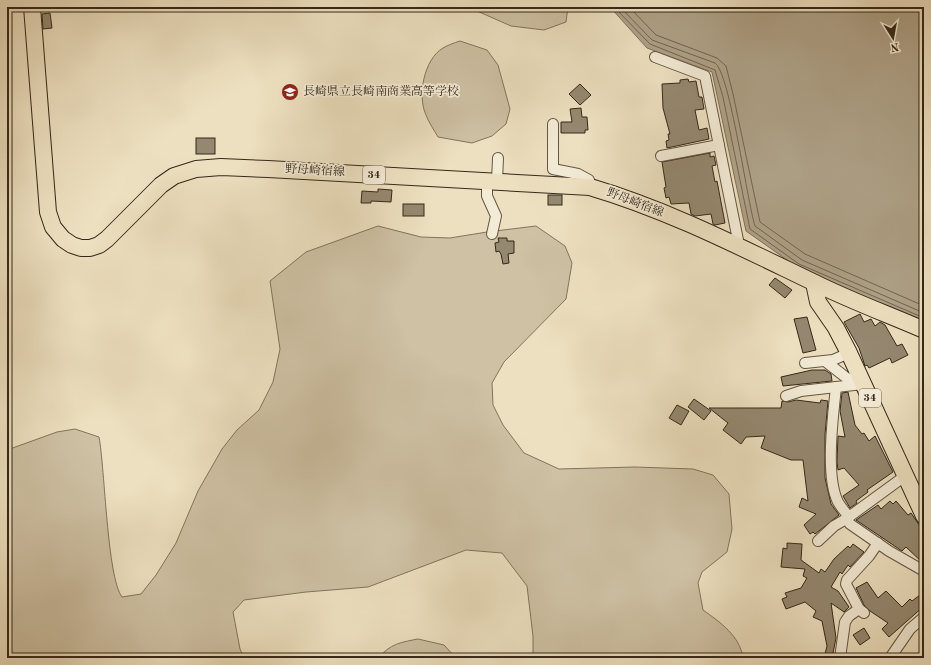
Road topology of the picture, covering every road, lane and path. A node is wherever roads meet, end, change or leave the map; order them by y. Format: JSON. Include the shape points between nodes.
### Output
{"nodes":[{"id":1,"x":32,"y":7,"type":"edge"},
{"id":2,"x":655,"y":57,"type":"dead end"},
{"id":3,"x":553,"y":124,"type":"dead end"},
{"id":4,"x":719,"y":145,"type":"junction"},
{"id":5,"x":661,"y":156,"type":"dead end"},
{"id":6,"x":498,"y":158,"type":"dead end"},
{"id":7,"x":492,"y":181,"type":"junction"},
{"id":8,"x":590,"y":187,"type":"junction"},
{"id":9,"x":492,"y":234,"type":"dead end"},
{"id":10,"x":739,"y":245,"type":"junction"},
{"id":11,"x":814,"y":283,"type":"junction"},
{"id":12,"x":924,"y":330,"type":"edge"},
{"id":13,"x":849,"y":353,"type":"junction"},
{"id":14,"x":825,"y":361,"type":"junction"},
{"id":15,"x":805,"y":363,"type":"dead end"},
{"id":16,"x":861,"y":380,"type":"junction"},
{"id":17,"x":836,"y":387,"type":"junction"},
{"id":18,"x":786,"y":396,"type":"dead end"},
{"id":19,"x":905,"y":476,"type":"junction"},
{"id":20,"x":924,"y":516,"type":"edge"},
{"id":21,"x":848,"y":518,"type":"junction"},
{"id":22,"x":818,"y":541,"type":"dead end"},
{"id":23,"x":878,"y":543,"type":"junction"},
{"id":24,"x":924,"y":571,"type":"edge"},
{"id":25,"x":924,"y":618,"type":"edge"},
{"id":26,"x":840,"y":658,"type":"edge"},
{"id":27,"x":890,"y":658,"type":"edge"}],
"edges":[{"from":1,"to":7,"type":"main road","name":"野母崎宿線","number":"34","via":[[48,212],[58,234],[72,245],[81,248],[99,245],[161,185],[174,176],[196,169],[221,167]]},
{"from":2,"to":4,"type":"street","via":[[705,76]]},
{"from":3,"to":8,"type":"street","via":[[553,169],[578,174],[589,180]]},
{"from":4,"to":5,"type":"street"},
{"from":4,"to":10,"type":"street"},
{"from":6,"to":7,"type":"street"},
{"from":7,"to":8,"type":"main road","name":"野母崎宿線","number":"34"},
{"from":7,"to":9,"type":"street","via":[[487,196],[496,216]]},
{"from":8,"to":10,"type":"main road","name":"野母崎宿線","number":"34","via":[[626,198]]},
{"from":10,"to":11,"type":"main road","name":"野母崎宿線","number":"34"},
{"from":11,"to":12,"type":"main road","name":"野母崎宿線","number":"34"},
{"from":11,"to":13,"type":"main road","number":"34","via":[[818,302]]},
{"from":13,"to":14,"type":"street"},
{"from":13,"to":16,"type":"main road","number":"34"},
{"from":14,"to":15,"type":"street"},
{"from":14,"to":16,"type":"street","via":[[848,379]]},
{"from":16,"to":17,"type":"street"},
{"from":16,"to":19,"type":"main road","number":"34"},
{"from":17,"to":18,"type":"street","via":[[801,391]]},
{"from":17,"to":21,"type":"street","via":[[831,439],[833,479],[838,501]]},
{"from":19,"to":20,"type":"main road","number":"34"},
{"from":19,"to":21,"type":"street"},
{"from":21,"to":22,"type":"street","via":[[834,526]]},
{"from":21,"to":23,"type":"street","via":[[850,524]]},
{"from":23,"to":24,"type":"street"},
{"from":23,"to":26,"type":"street","via":[[847,580],[848,590],[861,611],[848,616],[845,622]]},
{"from":25,"to":27,"type":"street","via":[[910,630]]}]}
